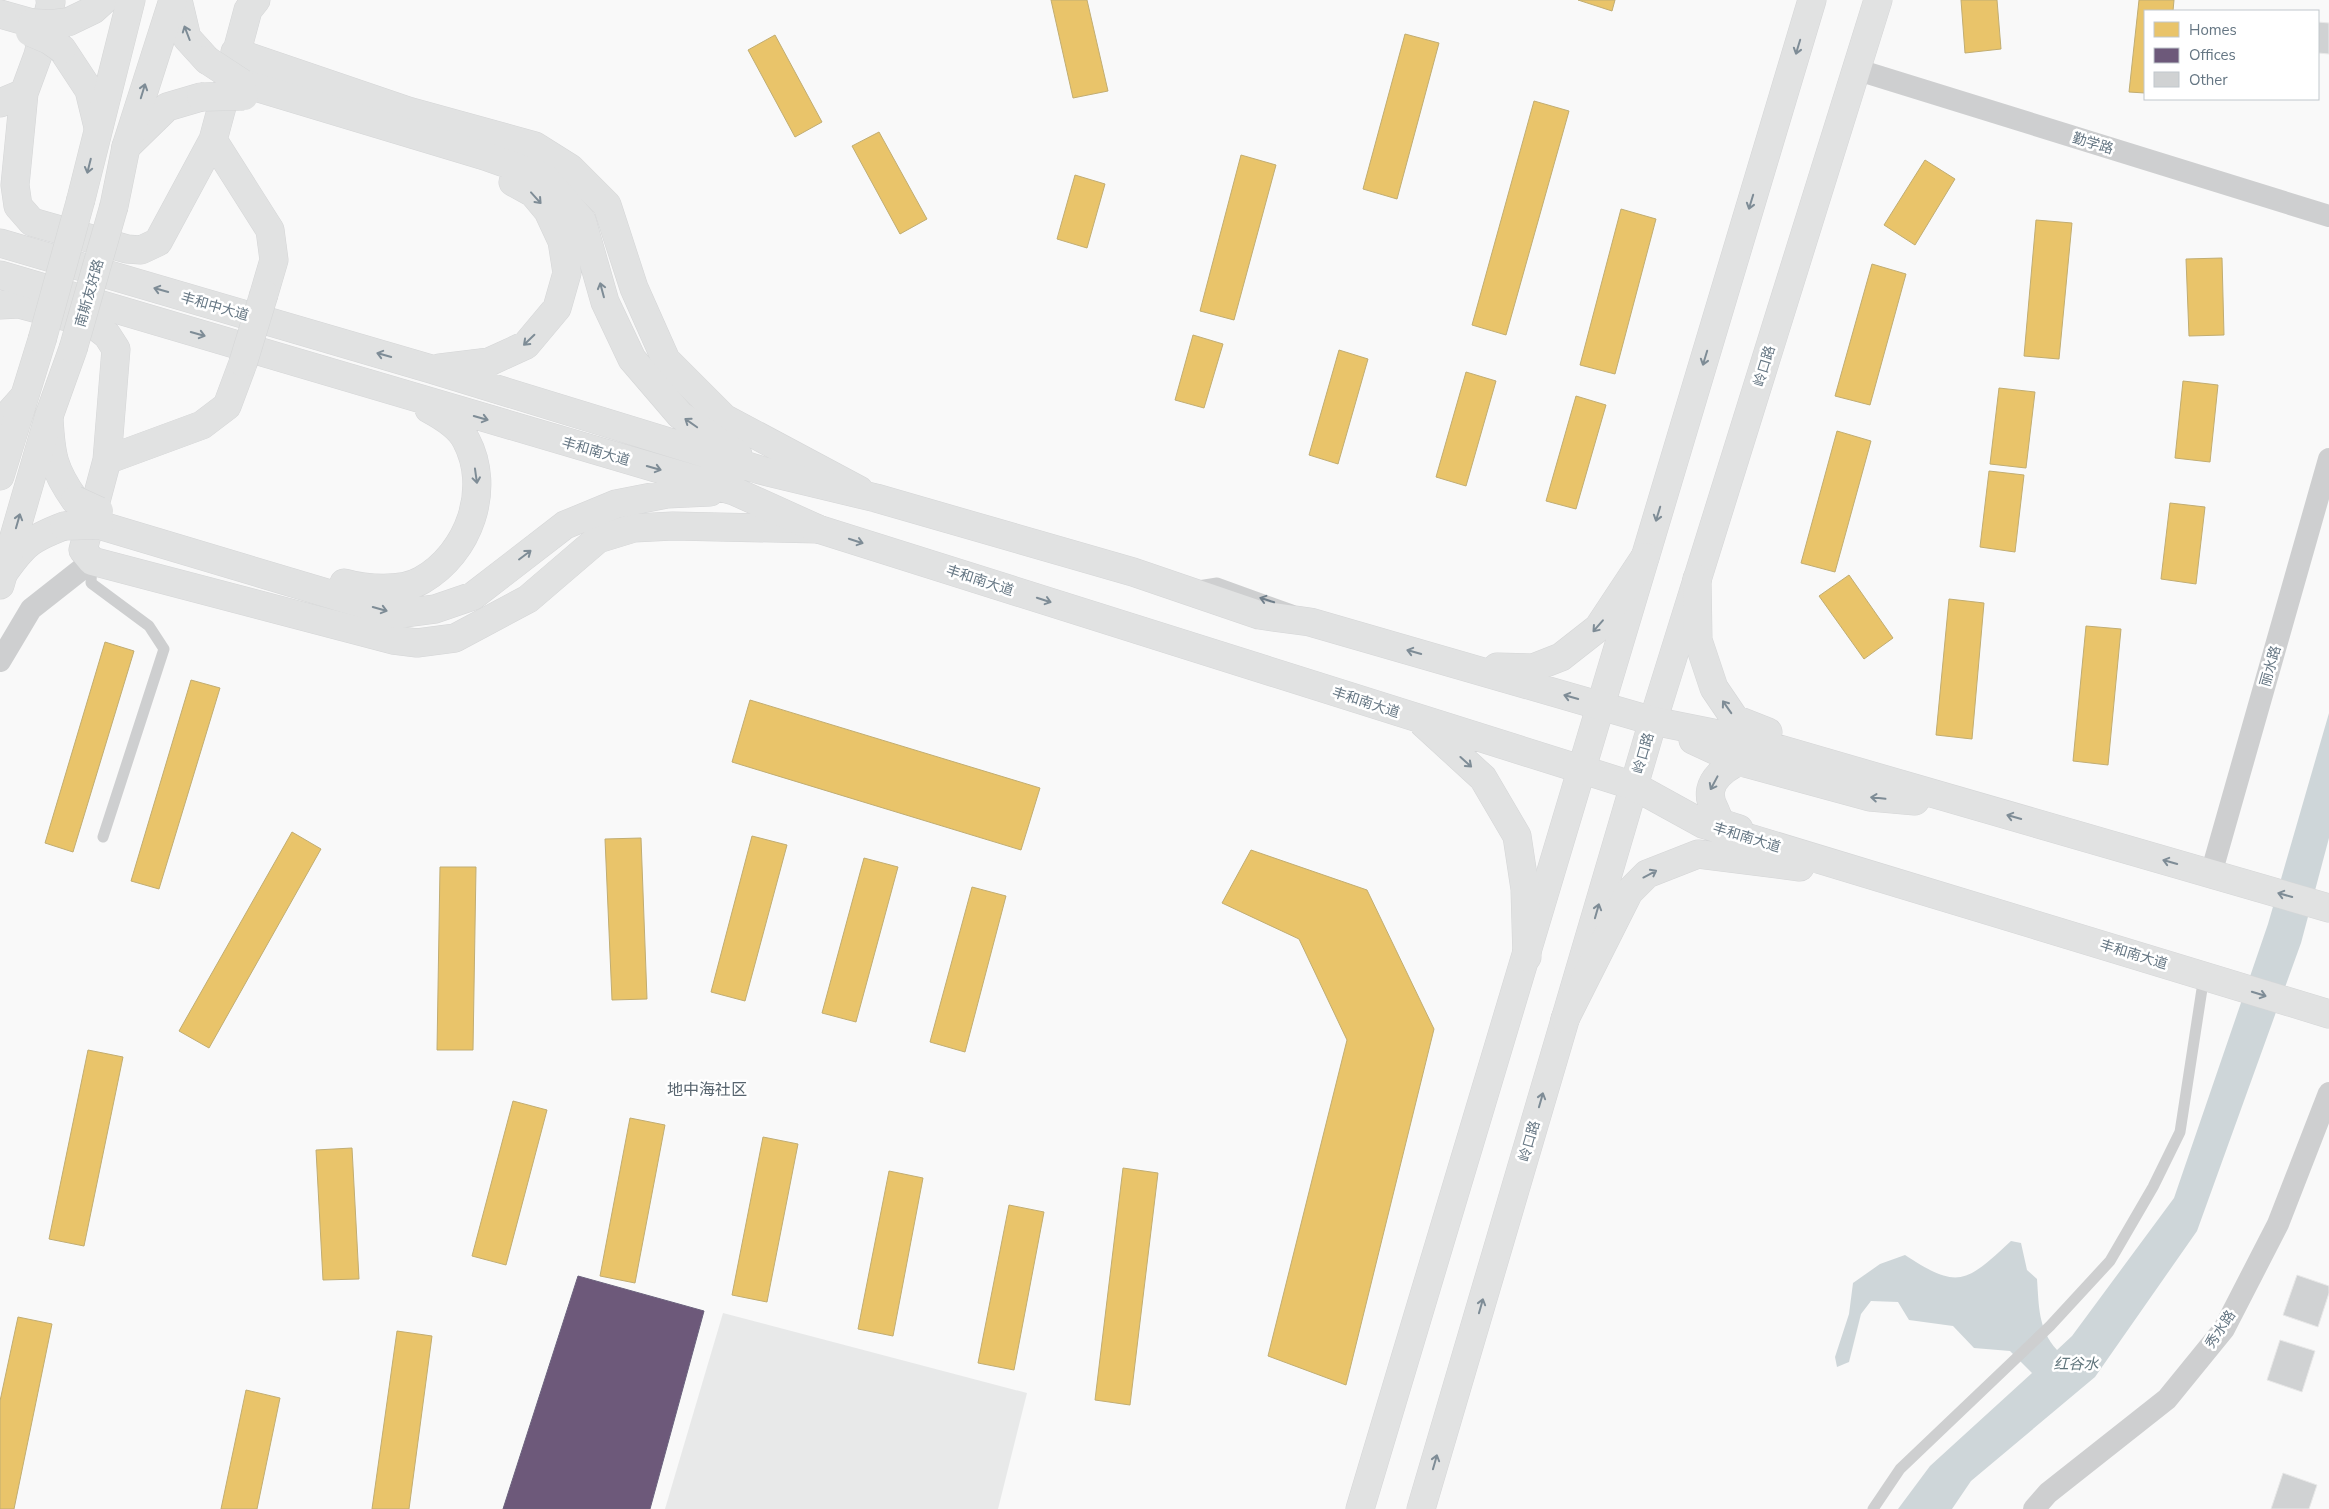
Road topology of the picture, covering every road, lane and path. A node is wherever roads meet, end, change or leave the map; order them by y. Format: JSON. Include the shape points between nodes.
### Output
{"nodes":[{"id":1,"x":50,"y":0,"type":"edge"},
{"id":2,"x":104,"y":0,"type":"edge"},
{"id":3,"x":131,"y":0,"type":"edge"},
{"id":4,"x":173,"y":0,"type":"edge"},
{"id":5,"x":178,"y":0,"type":"edge"},
{"id":6,"x":256,"y":0,"type":"edge"},
{"id":7,"x":1812,"y":0,"type":"edge"},
{"id":8,"x":1878,"y":0,"type":"edge"},
{"id":9,"x":0,"y":14,"type":"edge"},
{"id":10,"x":0,"y":24,"type":"edge"},
{"id":11,"x":31,"y":28,"type":"junction"},
{"id":12,"x":235,"y":52,"type":"junction"},
{"id":13,"x":1858,"y":70,"type":"junction"},
{"id":14,"x":243,"y":89,"type":"junction"},
{"id":15,"x":12,"y":98,"type":"edge"},
{"id":16,"x":98,"y":127,"type":"junction"},
{"id":17,"x":213,"y":140,"type":"junction"},
{"id":18,"x":126,"y":147,"type":"junction"},
{"id":19,"x":2329,"y":216,"type":"edge"},
{"id":20,"x":0,"y":243,"type":"edge"},
{"id":21,"x":0,"y":275,"type":"edge"},
{"id":22,"x":0,"y":305,"type":"edge"},
{"id":23,"x":431,"y":369,"type":"junction"},
{"id":24,"x":401,"y":394,"type":"junction"},
{"id":25,"x":22,"y":399,"type":"junction"},
{"id":26,"x":48,"y":416,"type":"junction"},
{"id":27,"x":0,"y":424,"type":"edge"},
{"id":28,"x":2329,"y":459,"type":"edge"},
{"id":29,"x":107,"y":460,"type":"junction"},
{"id":30,"x":760,"y":470,"type":"junction"},
{"id":31,"x":0,"y":476,"type":"edge"},
{"id":32,"x":734,"y":491,"type":"junction"},
{"id":33,"x":876,"y":498,"type":"junction"},
{"id":34,"x":91,"y":512,"type":"junction"},
{"id":35,"x":818,"y":528,"type":"junction"},
{"id":36,"x":1645,"y":557,"type":"junction"},
{"id":37,"x":92,"y":562,"type":"junction"},
{"id":38,"x":2,"y":579,"type":"edge"},
{"id":39,"x":1697,"y":579,"type":"junction"},
{"id":40,"x":0,"y":661,"type":"edge"},
{"id":41,"x":1463,"y":666,"type":"junction"},
{"id":42,"x":1601,"y":706,"type":"junction"},
{"id":43,"x":1417,"y":718,"type":"junction"},
{"id":44,"x":1653,"y":721,"type":"junction"},
{"id":45,"x":1805,"y":757,"type":"junction"},
{"id":46,"x":1738,"y":761,"type":"junction"},
{"id":47,"x":1583,"y":770,"type":"junction"},
{"id":48,"x":1897,"y":783,"type":"junction"},
{"id":49,"x":1634,"y":786,"type":"junction"},
{"id":50,"x":1979,"y":807,"type":"junction"},
{"id":51,"x":103,"y":837,"type":"dead end"},
{"id":52,"x":1780,"y":847,"type":"junction"},
{"id":53,"x":2211,"y":874,"type":"junction"},
{"id":54,"x":1879,"y":877,"type":"junction"},
{"id":55,"x":2324,"y":906,"type":"edge"},
{"id":56,"x":1526,"y":957,"type":"junction"},
{"id":57,"x":2216,"y":980,"type":"junction"},
{"id":58,"x":2329,"y":1014,"type":"edge"},
{"id":59,"x":1565,"y":1019,"type":"junction"},
{"id":60,"x":2329,"y":1093,"type":"edge"},
{"id":61,"x":1360,"y":1509,"type":"edge"},
{"id":62,"x":1421,"y":1509,"type":"edge"},
{"id":63,"x":1873,"y":1509,"type":"edge"},
{"id":64,"x":2034,"y":1509,"type":"edge"}],
"edges":[{"from":1,"to":15,"type":"main road","via":[[38,55]]},
{"from":2,"to":11,"type":"main road","bridge":true,"via":[[93,10],[68,22]]},
{"from":3,"to":16,"type":"main road"},
{"from":18,"to":4,"type":"main road","name":"南斯友好路","one_way":true},
{"from":14,"to":5,"type":"main road","one_way":true,"bridge":true,"via":[[207,60],[187,38]]},
{"from":6,"to":12,"type":"main road","via":[[248,10]]},
{"from":7,"to":36,"type":"main road","one_way":true},
{"from":8,"to":13,"type":"main road","name":"岭口路"},
{"from":9,"to":11,"type":"main road"},
{"from":10,"to":11,"type":"main road"},
{"from":11,"to":16,"type":"main road","bridge":true,"via":[[62,49],[89,90]]},
{"from":12,"to":17,"type":"main road"},
{"from":12,"to":33,"type":"main road","via":[[408,111],[536,146],[570,168],[607,204],[634,288],[666,360],[724,418]]},
{"from":13,"to":19,"type":"street","name":"勤学路"},
{"from":13,"to":39,"type":"main road","name":"岭口路"},
{"from":14,"to":18,"type":"main road","bridge":true,"via":[[167,107]]},
{"from":14,"to":23,"type":"main road","one_way":true,"via":[[490,169],[533,193],[548,211],[562,241],[566,273],[557,308],[526,344],[489,362]]},
{"from":30,"to":14,"type":"main road","one_way":true,"via":[[680,415],[632,359],[605,302],[582,221],[544,177],[485,156]]},
{"from":15,"to":17,"type":"main road","via":[[18,206],[32,222],[127,249],[141,250],[158,242]]},
{"from":16,"to":25,"type":"main road","one_way":true,"bridge":true,"via":[[42,340]]},
{"from":17,"to":29,"type":"main road","bridge":true,"via":[[270,230],[274,260],[243,363],[228,406],[202,426]]},
{"from":18,"to":26,"type":"main road","name":"南斯友好路","bridge":true,"via":[[114,206],[73,349]]},
{"from":23,"to":20,"type":"main road","name":"丰和中大道","one_way":true},
{"from":21,"to":24,"type":"main road","one_way":true},
{"from":22,"to":29,"type":"main road","via":[[20,304],[93,324],[107,335],[116,349]]},
{"from":23,"to":30,"type":"main road","name":"丰和南大道"},
{"from":24,"to":32,"type":"main road","name":"丰和南大道","one_way":true},
{"from":24,"to":34,"type":"main road","one_way":true,"via":[[444,417],[466,440],[478,478],[471,525],[452,554],[422,581],[388,589],[357,587]]},
{"from":25,"to":27,"type":"main road"},
{"from":25,"to":31,"type":"main road"},
{"from":26,"to":34,"type":"main road","via":[[51,454],[60,478]]},
{"from":38,"to":26,"type":"main road","name":"南斯友好路","one_way":true},
{"from":28,"to":53,"type":"street","name":"丽水路"},
{"from":29,"to":37,"type":"main road","via":[[83,550]]},
{"from":30,"to":33,"type":"main road","name":"丰和南大道"},
{"from":34,"to":32,"type":"main road","one_way":true,"via":[[397,614],[435,609],[473,596],[565,525],[616,504],[667,494]]},
{"from":32,"to":35,"type":"main road","name":"丰和南大道"},
{"from":41,"to":33,"type":"main road","name":"丰和南大道","one_way":true,"via":[[1310,622],[1259,615],[1133,572]]},
{"from":34,"to":38,"type":"main road","bridge":true,"via":[[36,537],[21,549]]},
{"from":35,"to":37,"type":"main road","via":[[634,528],[598,539],[528,599],[455,638],[418,642],[393,640]]},
{"from":35,"to":43,"type":"main road","name":"丰和南大道","one_way":true},
{"from":36,"to":41,"type":"main road","one_way":true,"via":[[1598,628],[1561,657],[1533,668]]},
{"from":36,"to":42,"type":"main road"},
{"from":37,"to":40,"type":"street","via":[[31,609]]},
{"from":37,"to":51,"type":"lane","via":[[92,583],[149,626],[164,648]]},
{"from":39,"to":44,"type":"main road","name":"岭口路"},
{"from":48,"to":39,"type":"main road","one_way":true,"via":[[1735,719],[1714,688],[1698,640]]},
{"from":42,"to":41,"type":"main road","name":"丰和南大道","one_way":true},
{"from":42,"to":44,"type":"main road","name":"丰和南大道"},
{"from":42,"to":47,"type":"main road"},
{"from":43,"to":47,"type":"main road","name":"丰和南大道"},
{"from":43,"to":56,"type":"main road","one_way":true,"via":[[1483,778],[1517,836],[1525,889]]},
{"from":44,"to":45,"type":"main road","name":"丰和南大道","via":[[1748,740]]},
{"from":44,"to":46,"type":"main road"},
{"from":44,"to":49,"type":"main road","name":"岭口路"},
{"from":45,"to":46,"type":"main road","via":[[1757,755]]},
{"from":45,"to":48,"type":"main road","name":"丰和南大道"},
{"from":50,"to":46,"type":"main road","one_way":true,"via":[[1870,797]]},
{"from":46,"to":52,"type":"main road","one_way":true,"via":[[1719,774],[1710,790],[1710,800],[1721,821]]},
{"from":47,"to":49,"type":"main road","name":"丰和南大道"},
{"from":47,"to":56,"type":"main road"},
{"from":48,"to":50,"type":"main road","name":"丰和南大道"},
{"from":49,"to":52,"type":"main road","name":"丰和南大道","via":[[1703,824]]},
{"from":59,"to":49,"type":"main road","name":"岭口路","one_way":true},
{"from":53,"to":50,"type":"main road","name":"丰和南大道","one_way":true},
{"from":52,"to":54,"type":"main road","name":"丰和南大道"},
{"from":55,"to":53,"type":"main road","name":"丰和南大道","one_way":true},
{"from":54,"to":57,"type":"main road","name":"丰和南大道"},
{"from":59,"to":54,"type":"main road","one_way":true,"via":[[1629,892],[1647,874],[1698,854]]},
{"from":56,"to":61,"type":"main road"},
{"from":57,"to":58,"type":"main road","name":"丰和南大道","one_way":true},
{"from":57,"to":63,"type":"lane","via":[[2180,1132],[2153,1187],[2110,1261],[2050,1326],[1900,1470]]},
{"from":62,"to":59,"type":"main road","name":"岭口路","one_way":true},
{"from":60,"to":64,"type":"street","name":"秀水路","via":[[2278,1224],[2224,1329],[2167,1399],[2048,1493]]}]}
